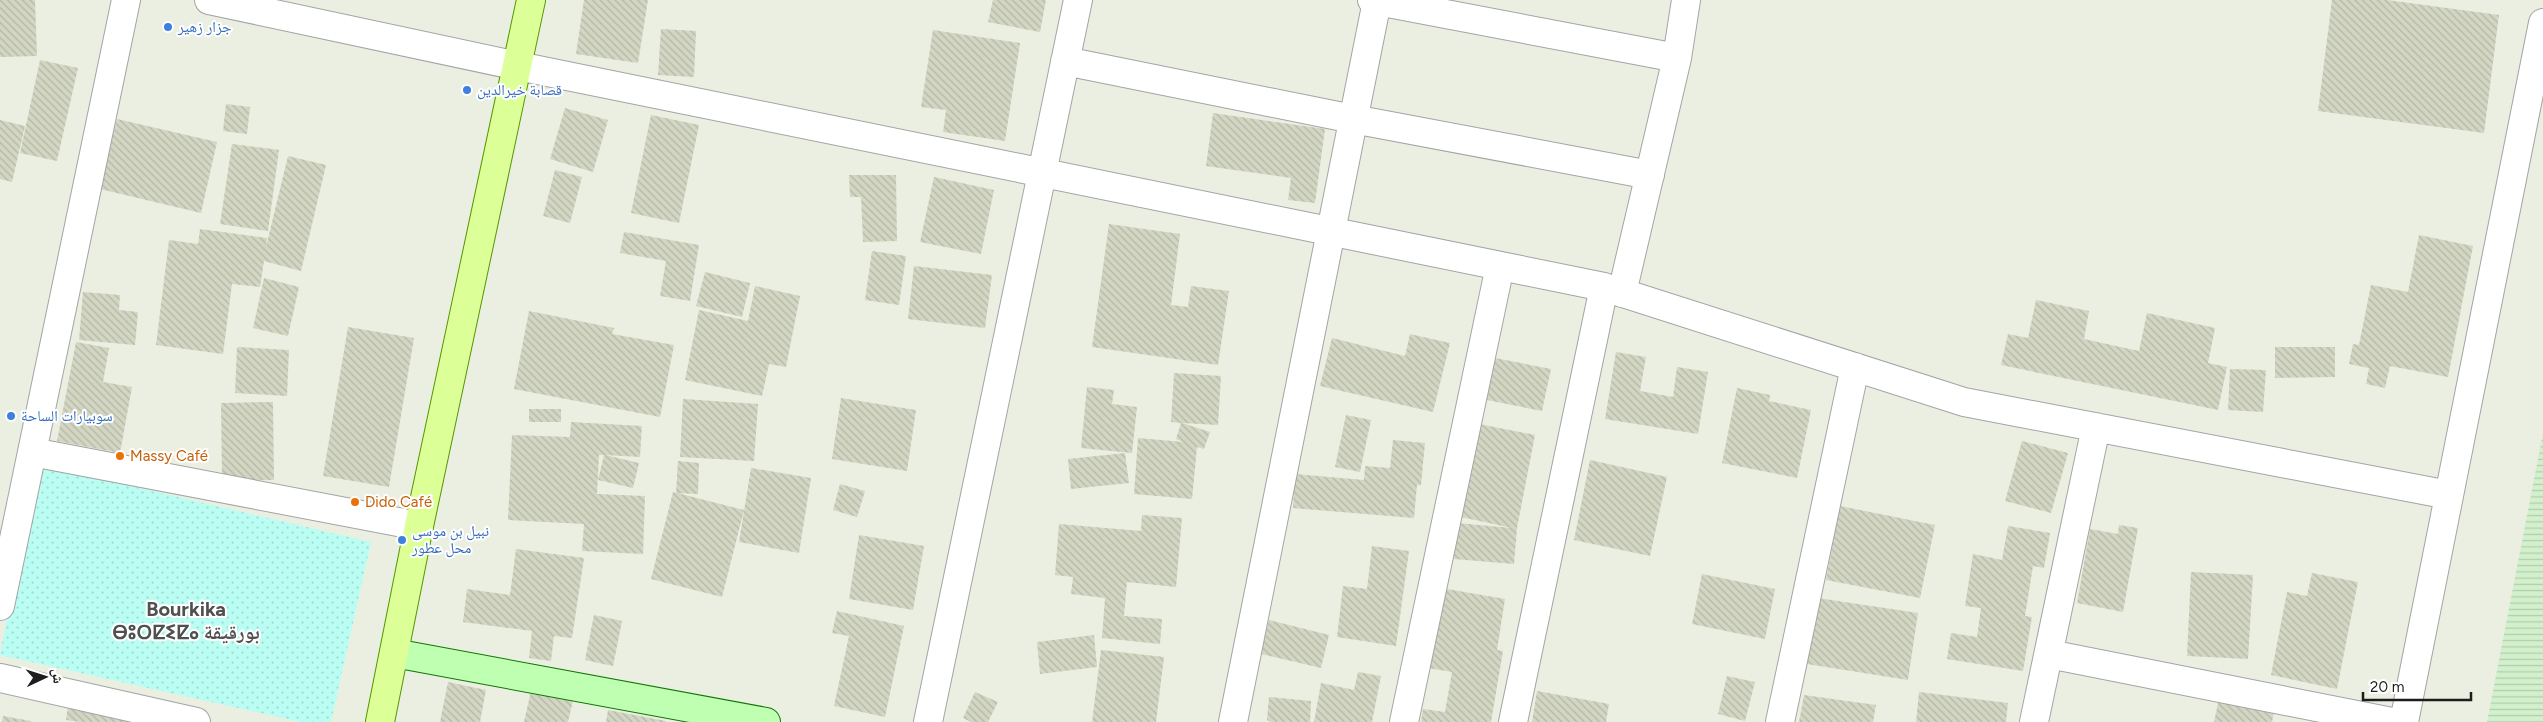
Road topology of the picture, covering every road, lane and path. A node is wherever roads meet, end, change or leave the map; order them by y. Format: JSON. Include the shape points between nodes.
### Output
{"nodes":[{"id":1,"x":126,"y":0,"type":"edge"},
{"id":2,"x":209,"y":0,"type":"edge"},
{"id":3,"x":531,"y":0,"type":"edge"},
{"id":4,"x":1078,"y":0,"type":"edge"},
{"id":5,"x":1375,"y":0,"type":"edge"},
{"id":6,"x":1686,"y":0,"type":"edge"},
{"id":7,"x":2543,"y":23,"type":"edge"},
{"id":8,"x":1678,"y":58,"type":"junction"},
{"id":9,"x":1066,"y":60,"type":"junction"},
{"id":10,"x":518,"y":66,"type":"junction"},
{"id":11,"x":1353,"y":119,"type":"junction"},
{"id":12,"x":1043,"y":172,"type":"junction"},
{"id":13,"x":1650,"y":175,"type":"junction"},
{"id":14,"x":1331,"y":231,"type":"junction"},
{"id":15,"x":1500,"y":266,"type":"junction"},
{"id":16,"x":1613,"y":290,"type":"junction"},
{"id":17,"x":1855,"y":367,"type":"junction"},
{"id":18,"x":2096,"y":428,"type":"junction"},
{"id":19,"x":32,"y":452,"type":"junction"},
{"id":20,"x":2449,"y":495,"type":"junction"},
{"id":21,"x":419,"y":526,"type":"junction"},
{"id":22,"x":4,"y":560,"type":"edge"},
{"id":23,"x":0,"y":606,"type":"edge"},
{"id":24,"x":394,"y":653,"type":"junction"},
{"id":25,"x":2049,"y":654,"type":"junction"},
{"id":26,"x":0,"y":678,"type":"edge"},
{"id":27,"x":196,"y":722,"type":"edge"},
{"id":28,"x":380,"y":722,"type":"edge"},
{"id":29,"x":766,"y":722,"type":"edge"},
{"id":30,"x":928,"y":722,"type":"edge"},
{"id":31,"x":1233,"y":722,"type":"edge"},
{"id":32,"x":1404,"y":722,"type":"edge"},
{"id":33,"x":1513,"y":722,"type":"edge"},
{"id":34,"x":1780,"y":722,"type":"edge"},
{"id":35,"x":2034,"y":722,"type":"edge"},
{"id":36,"x":2392,"y":722,"type":"edge"},
{"id":37,"x":2404,"y":722,"type":"edge"}],
"edges":[{"from":1,"to":19,"type":"street"},
{"from":2,"to":10,"type":"street"},
{"from":3,"to":10,"type":"main road"},
{"from":4,"to":9,"type":"street"},
{"from":5,"to":8,"type":"street"},
{"from":5,"to":11,"type":"street"},
{"from":6,"to":8,"type":"street"},
{"from":7,"to":20,"type":"street"},
{"from":8,"to":13,"type":"street"},
{"from":9,"to":11,"type":"street"},
{"from":9,"to":12,"type":"street"},
{"from":10,"to":12,"type":"street"},
{"from":10,"to":21,"type":"main road"},
{"from":11,"to":13,"type":"street"},
{"from":11,"to":14,"type":"street"},
{"from":12,"to":14,"type":"street"},
{"from":12,"to":30,"type":"street"},
{"from":13,"to":16,"type":"street"},
{"from":14,"to":15,"type":"street"},
{"from":14,"to":31,"type":"street"},
{"from":15,"to":16,"type":"street"},
{"from":15,"to":32,"type":"street"},
{"from":16,"to":17,"type":"street"},
{"from":16,"to":33,"type":"street"},
{"from":17,"to":18,"type":"street","via":[[1964,402]]},
{"from":17,"to":34,"type":"street"},
{"from":18,"to":20,"type":"street"},
{"from":18,"to":25,"type":"street"},
{"from":19,"to":21,"type":"street"},
{"from":19,"to":22,"type":"street"},
{"from":20,"to":37,"type":"street"},
{"from":21,"to":24,"type":"main road"},
{"from":22,"to":23,"type":"street"},
{"from":24,"to":28,"type":"main road"},
{"from":24,"to":29,"type":"main road"},
{"from":25,"to":35,"type":"street"},
{"from":25,"to":36,"type":"street"},
{"from":26,"to":27,"type":"street"}]}
